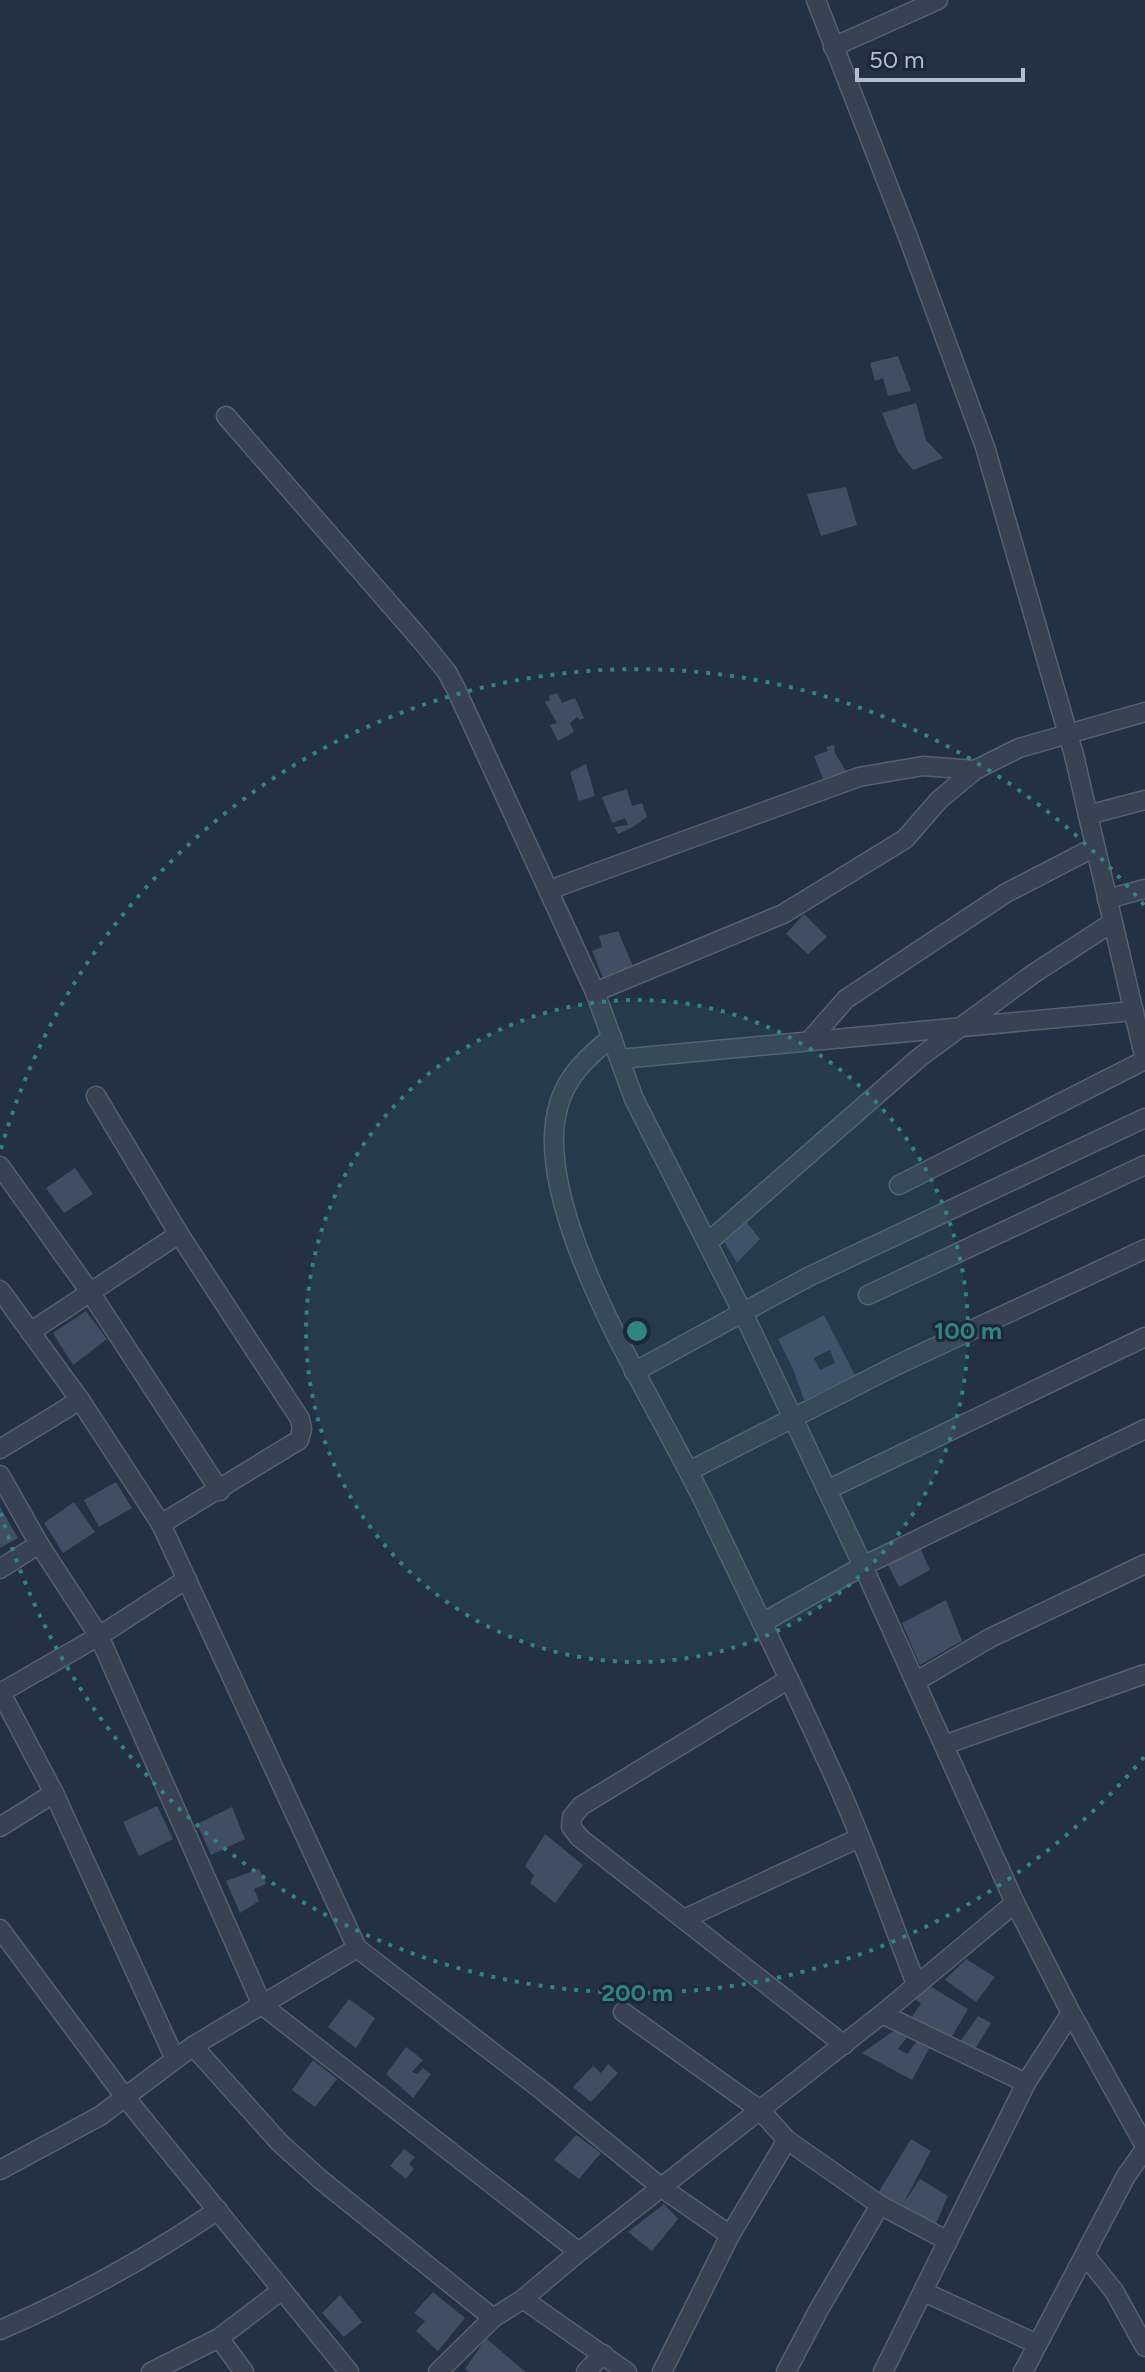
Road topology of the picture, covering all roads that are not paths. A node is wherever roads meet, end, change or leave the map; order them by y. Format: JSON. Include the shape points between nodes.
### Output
{"nodes":[{"id":1,"x":816,"y":0,"type":"edge"},
{"id":2,"x":938,"y":0,"type":"edge"},
{"id":3,"x":833,"y":47,"type":"junction"},
{"id":4,"x":226,"y":416,"type":"dead end"},
{"id":5,"x":1145,"y":712,"type":"edge"},
{"id":6,"x":1068,"y":734,"type":"junction"},
{"id":7,"x":975,"y":770,"type":"junction"},
{"id":8,"x":1145,"y":800,"type":"edge"},
{"id":9,"x":1088,"y":815,"type":"junction"},
{"id":10,"x":1095,"y":847,"type":"junction"},
{"id":11,"x":1145,"y":889,"type":"edge"},
{"id":12,"x":549,"y":890,"type":"junction"},
{"id":13,"x":1107,"y":899,"type":"junction"},
{"id":14,"x":1113,"y":922,"type":"junction"},
{"id":15,"x":595,"y":992,"type":"junction"},
{"id":16,"x":1134,"y":1011,"type":"junction"},
{"id":17,"x":963,"y":1026,"type":"junction"},
{"id":18,"x":612,"y":1037,"type":"junction"},
{"id":19,"x":810,"y":1040,"type":"junction"},
{"id":20,"x":620,"y":1059,"type":"junction"},
{"id":21,"x":1145,"y":1060,"type":"edge"},
{"id":22,"x":96,"y":1096,"type":"dead end"},
{"id":23,"x":1145,"y":1118,"type":"edge"},
{"id":24,"x":1145,"y":1165,"type":"edge"},
{"id":25,"x":0,"y":1166,"type":"edge"},
{"id":26,"x":899,"y":1185,"type":"dead end"},
{"id":27,"x":179,"y":1234,"type":"junction"},
{"id":28,"x":707,"y":1243,"type":"junction"},
{"id":29,"x":1145,"y":1249,"type":"edge"},
{"id":30,"x":0,"y":1290,"type":"edge"},
{"id":31,"x":90,"y":1292,"type":"junction"},
{"id":32,"x":868,"y":1295,"type":"dead end"},
{"id":33,"x":744,"y":1313,"type":"junction"},
{"id":34,"x":30,"y":1332,"type":"junction"},
{"id":35,"x":1145,"y":1337,"type":"edge"},
{"id":36,"x":634,"y":1372,"type":"junction"},
{"id":37,"x":80,"y":1400,"type":"junction"},
{"id":38,"x":794,"y":1419,"type":"junction"},
{"id":39,"x":1145,"y":1429,"type":"edge"},
{"id":40,"x":0,"y":1449,"type":"edge"},
{"id":41,"x":689,"y":1471,"type":"junction"},
{"id":42,"x":0,"y":1475,"type":"edge"},
{"id":43,"x":827,"y":1490,"type":"junction"},
{"id":44,"x":220,"y":1491,"type":"junction"},
{"id":45,"x":161,"y":1524,"type":"junction"},
{"id":46,"x":39,"y":1544,"type":"junction"},
{"id":47,"x":1145,"y":1564,"type":"edge"},
{"id":48,"x":863,"y":1566,"type":"junction"},
{"id":49,"x":0,"y":1569,"type":"edge"},
{"id":50,"x":187,"y":1579,"type":"junction"},
{"id":51,"x":762,"y":1623,"type":"junction"},
{"id":52,"x":99,"y":1636,"type":"junction"},
{"id":53,"x":1145,"y":1674,"type":"edge"},
{"id":54,"x":789,"y":1679,"type":"junction"},
{"id":55,"x":915,"y":1682,"type":"junction"},
{"id":56,"x":0,"y":1693,"type":"edge"},
{"id":57,"x":944,"y":1745,"type":"junction"},
{"id":58,"x":54,"y":1793,"type":"junction"},
{"id":59,"x":0,"y":1827,"type":"edge"},
{"id":60,"x":859,"y":1838,"type":"junction"},
{"id":61,"x":1015,"y":1903,"type":"junction"},
{"id":62,"x":684,"y":1919,"type":"junction"},
{"id":63,"x":0,"y":1929,"type":"edge"},
{"id":64,"x":357,"y":1948,"type":"junction"},
{"id":65,"x":916,"y":1984,"type":"junction"},
{"id":66,"x":262,"y":2005,"type":"junction"},
{"id":67,"x":623,"y":2012,"type":"dead end"},
{"id":68,"x":1071,"y":2013,"type":"junction"},
{"id":69,"x":882,"y":2014,"type":"junction"},
{"id":70,"x":844,"y":2045,"type":"junction"},
{"id":71,"x":193,"y":2046,"type":"junction"},
{"id":72,"x":175,"y":2059,"type":"junction"},
{"id":73,"x":1026,"y":2083,"type":"junction"},
{"id":74,"x":125,"y":2097,"type":"junction"},
{"id":75,"x":760,"y":2110,"type":"junction"},
{"id":76,"x":787,"y":2140,"type":"junction"},
{"id":77,"x":1145,"y":2148,"type":"edge"},
{"id":78,"x":0,"y":2170,"type":"edge"},
{"id":79,"x":662,"y":2188,"type":"junction"},
{"id":80,"x":880,"y":2205,"type":"junction"},
{"id":81,"x":218,"y":2210,"type":"junction"},
{"id":82,"x":730,"y":2235,"type":"junction"},
{"id":83,"x":948,"y":2241,"type":"junction"},
{"id":84,"x":579,"y":2252,"type":"junction"},
{"id":85,"x":1085,"y":2255,"type":"junction"},
{"id":86,"x":282,"y":2290,"type":"junction"},
{"id":87,"x":924,"y":2292,"type":"junction"},
{"id":88,"x":523,"y":2299,"type":"junction"},
{"id":89,"x":493,"y":2318,"type":"junction"},
{"id":90,"x":0,"y":2330,"type":"edge"},
{"id":91,"x":219,"y":2338,"type":"junction"},
{"id":92,"x":1037,"y":2344,"type":"junction"},
{"id":93,"x":1145,"y":2347,"type":"edge"},
{"id":94,"x":603,"y":2354,"type":"junction"},
{"id":95,"x":155,"y":2371,"type":"edge"},
{"id":96,"x":441,"y":2371,"type":"edge"},
{"id":97,"x":244,"y":2372,"type":"edge"},
{"id":98,"x":349,"y":2372,"type":"edge"},
{"id":99,"x":586,"y":2372,"type":"edge"},
{"id":100,"x":627,"y":2372,"type":"edge"},
{"id":101,"x":662,"y":2372,"type":"edge"},
{"id":102,"x":786,"y":2372,"type":"edge"},
{"id":103,"x":883,"y":2372,"type":"edge"},
{"id":104,"x":1023,"y":2372,"type":"edge"}],
"edges":[{"from":1,"to":3,"type":"street"},
{"from":2,"to":3,"type":"street"},
{"from":3,"to":6,"type":"street","via":[[985,447]]},
{"from":4,"to":12,"type":"street","via":[[447,672]]},
{"from":5,"to":6,"type":"street"},
{"from":6,"to":7,"type":"street","via":[[1019,748]]},
{"from":6,"to":9,"type":"street"},
{"from":7,"to":12,"type":"street","via":[[923,766],[859,777]]},
{"from":7,"to":15,"type":"street","via":[[905,839],[783,914]]},
{"from":8,"to":9,"type":"street"},
{"from":9,"to":10,"type":"street"},
{"from":10,"to":13,"type":"street"},
{"from":10,"to":19,"type":"street","via":[[1006,893],[846,999]]},
{"from":11,"to":13,"type":"street"},
{"from":12,"to":15,"type":"street"},
{"from":13,"to":14,"type":"street"},
{"from":14,"to":16,"type":"street"},
{"from":14,"to":17,"type":"street"},
{"from":15,"to":18,"type":"street"},
{"from":16,"to":17,"type":"street"},
{"from":16,"to":21,"type":"street"},
{"from":17,"to":19,"type":"street"},
{"from":17,"to":28,"type":"street","via":[[920,1057]]},
{"from":18,"to":20,"type":"street"},
{"from":18,"to":36,"type":"street","via":[[571,1076],[553,1136],[568,1222],[597,1300]]},
{"from":19,"to":20,"type":"street"},
{"from":20,"to":28,"type":"street","via":[[634,1099]]},
{"from":21,"to":26,"type":"street"},
{"from":22,"to":27,"type":"street"},
{"from":23,"to":33,"type":"street","via":[[808,1277]]},
{"from":24,"to":32,"type":"street"},
{"from":25,"to":31,"type":"street"},
{"from":27,"to":31,"type":"street"},
{"from":27,"to":44,"type":"street","via":[[302,1429],[299,1440]]},
{"from":28,"to":33,"type":"street"},
{"from":29,"to":38,"type":"street"},
{"from":30,"to":34,"type":"street"},
{"from":31,"to":34,"type":"street"},
{"from":31,"to":44,"type":"street"},
{"from":33,"to":36,"type":"street"},
{"from":33,"to":38,"type":"street"},
{"from":34,"to":37,"type":"street"},
{"from":35,"to":43,"type":"street"},
{"from":36,"to":41,"type":"street"},
{"from":37,"to":40,"type":"street"},
{"from":37,"to":45,"type":"street"},
{"from":38,"to":41,"type":"street"},
{"from":38,"to":43,"type":"street"},
{"from":39,"to":48,"type":"street"},
{"from":41,"to":51,"type":"street"},
{"from":42,"to":46,"type":"street"},
{"from":43,"to":48,"type":"street"},
{"from":44,"to":45,"type":"street"},
{"from":45,"to":50,"type":"street"},
{"from":46,"to":49,"type":"street"},
{"from":46,"to":52,"type":"street"},
{"from":47,"to":55,"type":"street","via":[[990,1638]]},
{"from":48,"to":51,"type":"street"},
{"from":48,"to":55,"type":"street"},
{"from":50,"to":52,"type":"street"},
{"from":50,"to":64,"type":"street"},
{"from":51,"to":54,"type":"street"},
{"from":52,"to":56,"type":"street"},
{"from":52,"to":66,"type":"street"},
{"from":53,"to":57,"type":"street"},
{"from":54,"to":60,"type":"street"},
{"from":54,"to":62,"type":"street","via":[[581,1806],[572,1817],[571,1827],[580,1838]]},
{"from":55,"to":57,"type":"street"},
{"from":56,"to":58,"type":"street"},
{"from":57,"to":61,"type":"street"},
{"from":58,"to":59,"type":"street"},
{"from":58,"to":72,"type":"street"},
{"from":60,"to":62,"type":"street"},
{"from":60,"to":65,"type":"street"},
{"from":61,"to":65,"type":"street"},
{"from":61,"to":68,"type":"street"},
{"from":62,"to":70,"type":"street"},
{"from":63,"to":74,"type":"street"},
{"from":64,"to":66,"type":"street"},
{"from":64,"to":79,"type":"street"},
{"from":65,"to":69,"type":"street"},
{"from":66,"to":71,"type":"street"},
{"from":66,"to":84,"type":"street"},
{"from":67,"to":75,"type":"street"},
{"from":68,"to":73,"type":"street"},
{"from":68,"to":77,"type":"street"},
{"from":69,"to":70,"type":"street"},
{"from":69,"to":73,"type":"street"},
{"from":70,"to":75,"type":"street"},
{"from":71,"to":72,"type":"street"},
{"from":71,"to":89,"type":"street","via":[[279,2142]]},
{"from":72,"to":74,"type":"street"},
{"from":73,"to":83,"type":"street"},
{"from":74,"to":78,"type":"street"},
{"from":74,"to":81,"type":"street"},
{"from":75,"to":76,"type":"street"},
{"from":75,"to":79,"type":"street"},
{"from":76,"to":80,"type":"street"},
{"from":76,"to":82,"type":"street"},
{"from":77,"to":85,"type":"street"},
{"from":79,"to":82,"type":"street"},
{"from":79,"to":84,"type":"street"},
{"from":80,"to":83,"type":"street"},
{"from":80,"to":102,"type":"street"},
{"from":81,"to":86,"type":"street"},
{"from":81,"to":90,"type":"street","via":[[99,2283]]},
{"from":82,"to":101,"type":"street"},
{"from":83,"to":87,"type":"street"},
{"from":84,"to":88,"type":"street"},
{"from":85,"to":92,"type":"street"},
{"from":85,"to":93,"type":"street","via":[[1114,2291]]},
{"from":86,"to":91,"type":"street"},
{"from":86,"to":98,"type":"street"},
{"from":87,"to":92,"type":"street"},
{"from":87,"to":103,"type":"street"},
{"from":88,"to":89,"type":"street"},
{"from":88,"to":94,"type":"street"},
{"from":89,"to":96,"type":"street"},
{"from":91,"to":95,"type":"street"},
{"from":91,"to":97,"type":"street"},
{"from":92,"to":104,"type":"street"},
{"from":94,"to":99,"type":"street"},
{"from":94,"to":100,"type":"street"}]}
